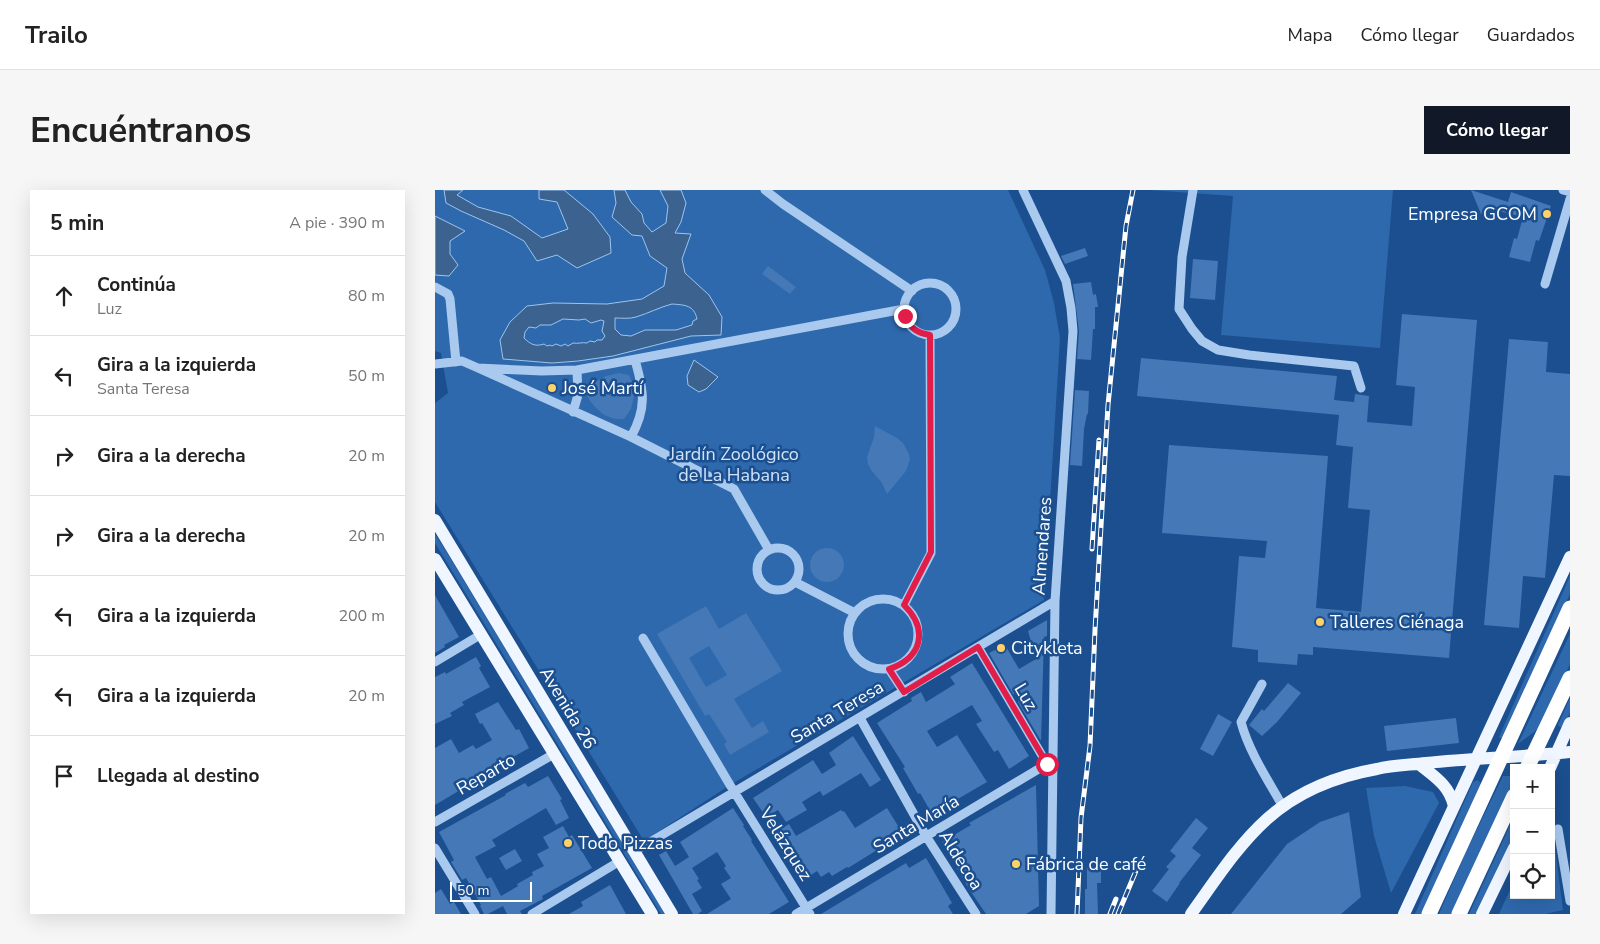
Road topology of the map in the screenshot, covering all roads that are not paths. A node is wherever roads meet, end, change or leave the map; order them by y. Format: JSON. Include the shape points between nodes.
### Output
{"nodes":[{"id":1,"x":765,"y":190,"type":"edge"},
{"id":2,"x":1023,"y":190,"type":"edge"},
{"id":3,"x":1193,"y":190,"type":"edge"},
{"id":4,"x":1563,"y":190,"type":"edge"},
{"id":5,"x":1570,"y":192,"type":"edge"},
{"id":6,"x":1570,"y":199,"type":"edge"},
{"id":7,"x":1545,"y":284,"type":"dead end"},
{"id":8,"x":435,"y":287,"type":"edge"},
{"id":9,"x":912,"y":291,"type":"junction"},
{"id":10,"x":904,"y":309,"type":"junction"},
{"id":11,"x":930,"y":335,"type":"junction"},
{"id":12,"x":635,"y":360,"type":"junction"},
{"id":13,"x":456,"y":362,"type":"junction"},
{"id":14,"x":435,"y":364,"type":"edge"},
{"id":15,"x":478,"y":368,"type":"junction"},
{"id":16,"x":577,"y":370,"type":"junction"},
{"id":17,"x":1361,"y":388,"type":"dead end"},
{"id":18,"x":573,"y":412,"type":"junction"},
{"id":19,"x":631,"y":437,"type":"junction"},
{"id":20,"x":435,"y":520,"type":"edge"},
{"id":21,"x":769,"y":550,"type":"junction"},
{"id":22,"x":1570,"y":557,"type":"edge"},
{"id":23,"x":435,"y":559,"type":"edge"},
{"id":24,"x":795,"y":582,"type":"junction"},
{"id":25,"x":1055,"y":601,"type":"junction"},
{"id":26,"x":904,"y":605,"type":"junction"},
{"id":27,"x":1570,"y":608,"type":"edge"},
{"id":28,"x":855,"y":612,"type":"junction"},
{"id":29,"x":480,"y":635,"type":"junction"},
{"id":30,"x":643,"y":638,"type":"dead end"},
{"id":31,"x":978,"y":647,"type":"junction"},
{"id":32,"x":435,"y":662,"type":"edge"},
{"id":33,"x":889,"y":669,"type":"junction"},
{"id":34,"x":1570,"y":678,"type":"edge"},
{"id":35,"x":1262,"y":684,"type":"dead end"},
{"id":36,"x":904,"y":692,"type":"junction"},
{"id":37,"x":860,"y":718,"type":"junction"},
{"id":38,"x":1570,"y":724,"type":"edge"},
{"id":39,"x":1570,"y":752,"type":"edge"},
{"id":40,"x":554,"y":754,"type":"junction"},
{"id":41,"x":1556,"y":754,"type":"junction"},
{"id":42,"x":1501,"y":757,"type":"junction"},
{"id":43,"x":1476,"y":758,"type":"junction"},
{"id":44,"x":1530,"y":761,"type":"edge"},
{"id":45,"x":1049,"y":762,"type":"junction"},
{"id":46,"x":1419,"y":764,"type":"junction"},
{"id":47,"x":1552,"y":764,"type":"edge"},
{"id":48,"x":734,"y":792,"type":"junction"},
{"id":49,"x":1510,"y":805,"type":"edge"},
{"id":50,"x":1454,"y":806,"type":"junction"},
{"id":51,"x":1283,"y":807,"type":"junction"},
{"id":52,"x":435,"y":822,"type":"edge"},
{"id":53,"x":1558,"y":829,"type":"dead end"},
{"id":54,"x":926,"y":836,"type":"junction"},
{"id":55,"x":435,"y":848,"type":"edge"},
{"id":56,"x":635,"y":851,"type":"junction"},
{"id":57,"x":1511,"y":854,"type":"edge"},
{"id":58,"x":620,"y":861,"type":"junction"},
{"id":59,"x":1570,"y":901,"type":"edge"},
{"id":60,"x":808,"y":911,"type":"edge"},
{"id":61,"x":475,"y":914,"type":"edge"},
{"id":62,"x":532,"y":914,"type":"edge"},
{"id":63,"x":652,"y":914,"type":"edge"},
{"id":64,"x":672,"y":914,"type":"edge"},
{"id":65,"x":796,"y":914,"type":"edge"},
{"id":66,"x":976,"y":914,"type":"edge"},
{"id":67,"x":1051,"y":914,"type":"edge"},
{"id":68,"x":1191,"y":914,"type":"edge"},
{"id":69,"x":1404,"y":914,"type":"edge"},
{"id":70,"x":1429,"y":914,"type":"edge"},
{"id":71,"x":1459,"y":914,"type":"edge"},
{"id":72,"x":1482,"y":914,"type":"edge"}],
"edges":[{"from":1,"to":9,"type":"street"},
{"from":2,"to":25,"type":"street","name":"Almendares","via":[[1066,281],[1073,331]]},
{"from":3,"to":17,"type":"street","via":[[1182,257],[1179,309],[1191,329],[1202,341],[1218,350],[1354,366]]},
{"from":4,"to":5,"type":"street"},
{"from":6,"to":7,"type":"street"},
{"from":8,"to":13,"type":"street","via":[[448,294],[450,299]]},
{"from":9,"to":10,"type":"street"},
{"from":9,"to":11,"type":"street","via":[[923,284],[930,284],[943,287],[953,297],[956,310],[952,322],[943,332]]},
{"from":10,"to":11,"type":"street","via":[[911,327]]},
{"from":10,"to":12,"type":"street"},
{"from":11,"to":26,"type":"street","via":[[931,552]]},
{"from":12,"to":16,"type":"street"},
{"from":12,"to":19,"type":"street","via":[[642,382],[643,409]]},
{"from":13,"to":14,"type":"street"},
{"from":13,"to":15,"type":"street","via":[[462,361]]},
{"from":15,"to":16,"type":"street"},
{"from":15,"to":18,"type":"street"},
{"from":16,"to":18,"type":"street","via":[[578,395]]},
{"from":18,"to":19,"type":"street"},
{"from":19,"to":21,"type":"street","via":[[734,488]]},
{"from":20,"to":56,"type":"main road","name":"Avenida 26"},
{"from":21,"to":24,"type":"street","via":[[783,548],[795,556],[799,569]]},
{"from":21,"to":24,"type":"street","via":[[759,559],[758,572],[764,584],[777,590]]},
{"from":22,"to":43,"type":"main road"},
{"from":23,"to":29,"type":"main road","name":"Avenida 26"},
{"from":24,"to":28,"type":"street"},
{"from":25,"to":31,"type":"street","name":"Santa Teresa"},
{"from":25,"to":45,"type":"street","name":"Almendares"},
{"from":26,"to":28,"type":"street","via":[[883,598],[867,602]]},
{"from":26,"to":33,"type":"street","via":[[913,613],[919,636],[910,658]]},
{"from":27,"to":42,"type":"highway"},
{"from":28,"to":33,"type":"street","via":[[847,635],[856,657],[865,664]]},
{"from":29,"to":32,"type":"street"},
{"from":29,"to":40,"type":"main road","name":"Avenida 26"},
{"from":30,"to":48,"type":"street","name":"Velázquez"},
{"from":31,"to":36,"type":"street","name":"Santa Teresa"},
{"from":31,"to":45,"type":"street","name":"Luz"},
{"from":33,"to":36,"type":"street"},
{"from":34,"to":44,"type":"highway"},
{"from":35,"to":51,"type":"street","via":[[1241,722],[1244,734]]},
{"from":36,"to":37,"type":"street","name":"Santa Teresa"},
{"from":37,"to":48,"type":"street","name":"Santa Teresa"},
{"from":37,"to":54,"type":"street","name":"Aldecoa"},
{"from":38,"to":41,"type":"main road"},
{"from":39,"to":41,"type":"main road"},
{"from":40,"to":52,"type":"street","name":"Reparto"},
{"from":40,"to":58,"type":"main road","name":"Avenida 26"},
{"from":41,"to":44,"type":"main road"},
{"from":41,"to":47,"type":"main road"},
{"from":42,"to":43,"type":"main road"},
{"from":42,"to":44,"type":"main road"},
{"from":42,"to":70,"type":"highway"},
{"from":43,"to":46,"type":"main road"},
{"from":43,"to":50,"type":"main road"},
{"from":45,"to":54,"type":"street","name":"Santa María"},
{"from":45,"to":67,"type":"street","name":"Almendares"},
{"from":46,"to":50,"type":"main road","via":[[1441,782],[1451,795]]},
{"from":46,"to":51,"type":"main road","via":[[1378,768],[1345,776]]},
{"from":48,"to":56,"type":"street","name":"Santa Teresa"},
{"from":48,"to":60,"type":"street","name":"Velázquez"},
{"from":49,"to":71,"type":"highway"},
{"from":50,"to":69,"type":"main road"},
{"from":51,"to":68,"type":"main road","via":[[1251,834]]},
{"from":53,"to":59,"type":"street"},
{"from":54,"to":60,"type":"street","name":"Santa María"},
{"from":54,"to":66,"type":"street","name":"Aldecoa"},
{"from":55,"to":61,"type":"street"},
{"from":56,"to":64,"type":"main road","name":"Avenida 26"},
{"from":57,"to":72,"type":"main road"},
{"from":58,"to":62,"type":"street"},
{"from":58,"to":63,"type":"main road","name":"Avenida 26"},
{"from":60,"to":65,"type":"street","name":"Santa María"}]}
